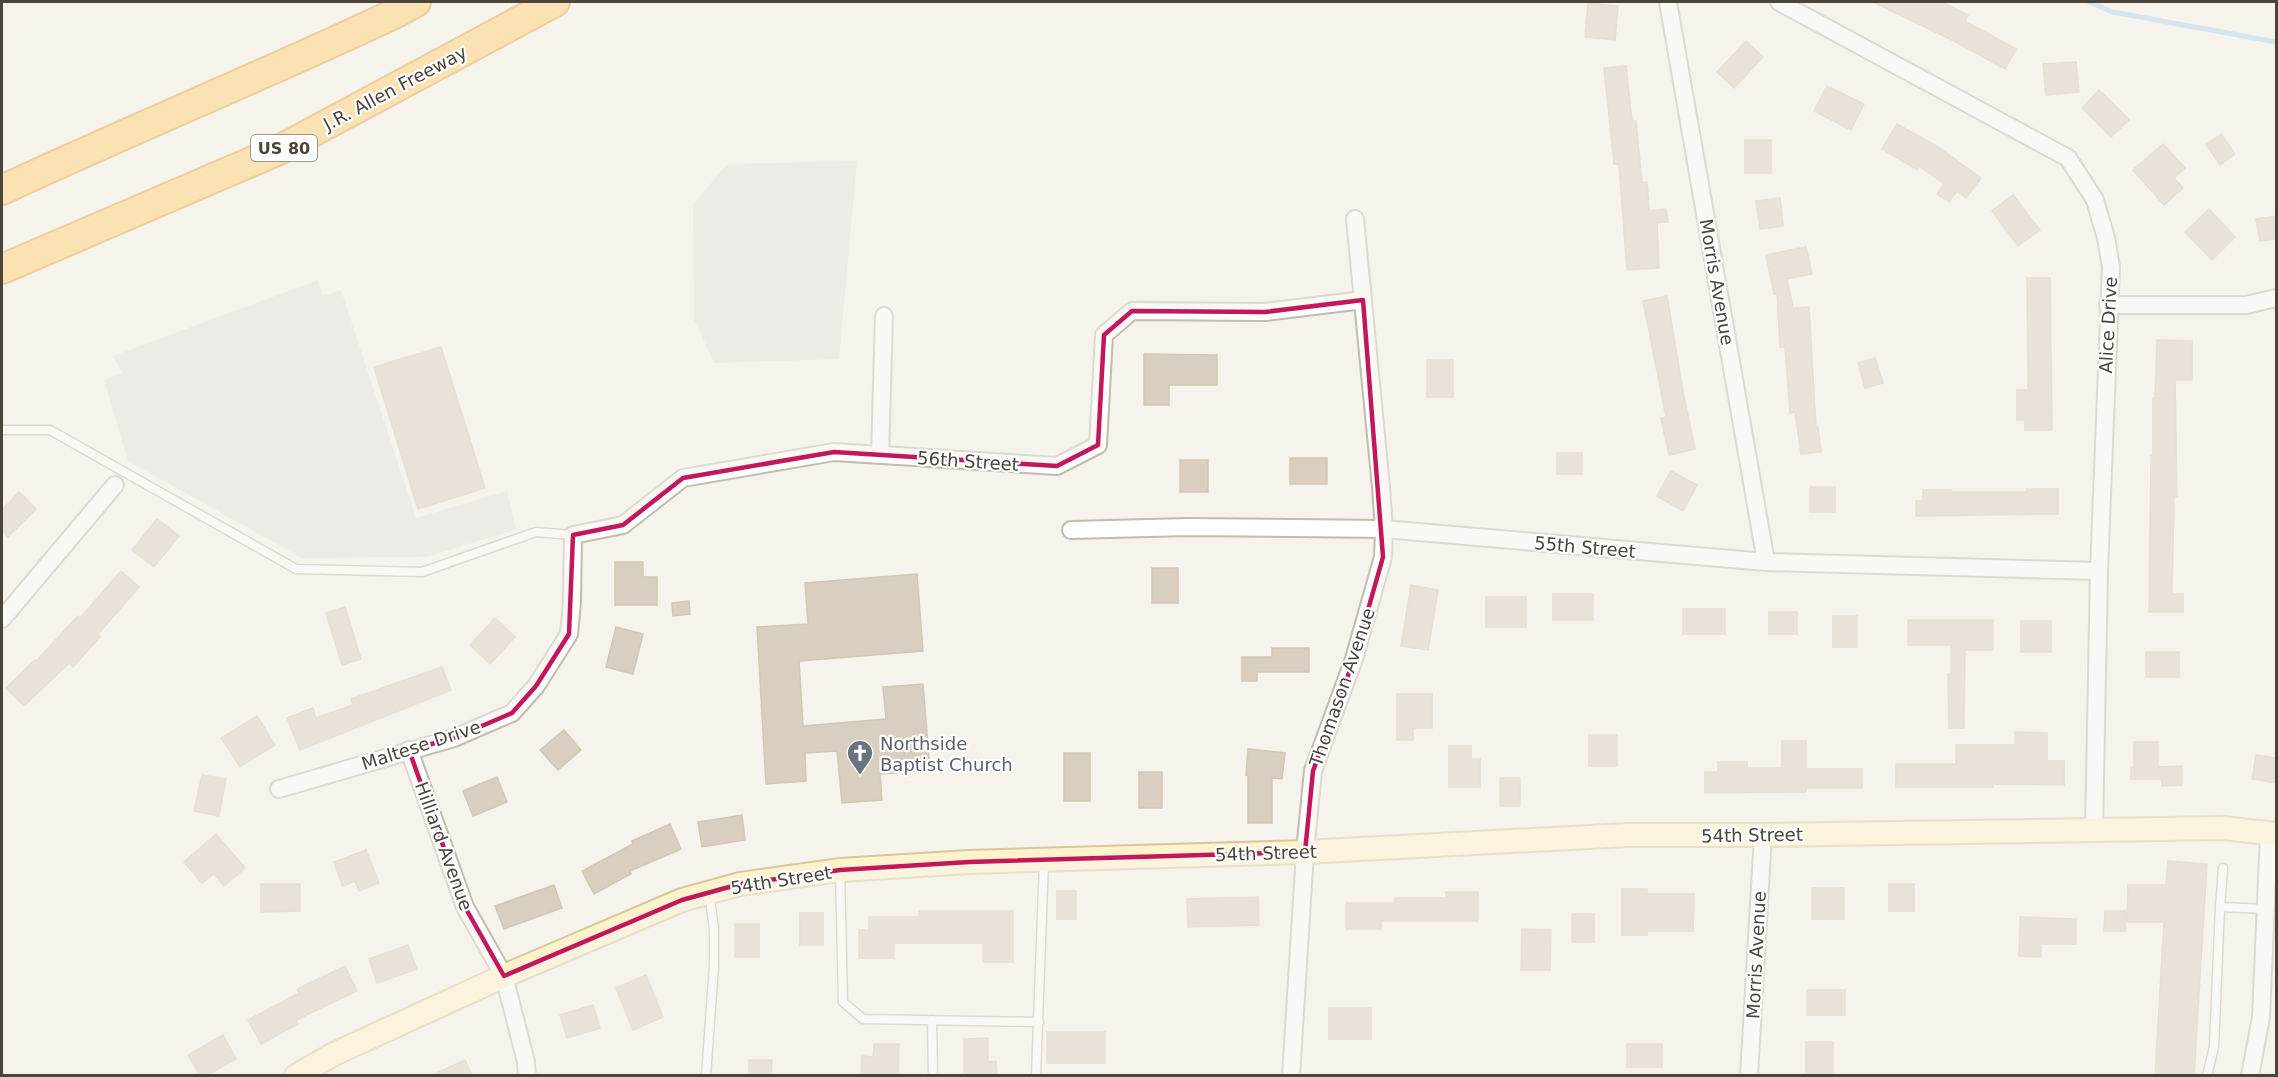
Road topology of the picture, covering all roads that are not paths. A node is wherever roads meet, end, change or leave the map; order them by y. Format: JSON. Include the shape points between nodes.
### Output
{"nodes":[{"id":1,"x":416,"y":2,"type":"edge"},
{"id":2,"x":555,"y":2,"type":"edge"},
{"id":3,"x":1668,"y":2,"type":"edge"},
{"id":4,"x":1779,"y":2,"type":"edge"},
{"id":5,"x":2,"y":190,"type":"edge"},
{"id":6,"x":1355,"y":219,"type":"dead end"},
{"id":7,"x":2,"y":269,"type":"edge"},
{"id":8,"x":2277,"y":298,"type":"edge"},
{"id":9,"x":1363,"y":300,"type":"junction"},
{"id":10,"x":2108,"y":305,"type":"junction"},
{"id":11,"x":884,"y":316,"type":"dead end"},
{"id":12,"x":2,"y":430,"type":"edge"},
{"id":13,"x":880,"y":455,"type":"junction"},
{"id":14,"x":115,"y":486,"type":"dead end"},
{"id":15,"x":1384,"y":529,"type":"junction"},
{"id":16,"x":1071,"y":530,"type":"dead end"},
{"id":17,"x":573,"y":535,"type":"junction"},
{"id":18,"x":1766,"y":562,"type":"junction"},
{"id":19,"x":2099,"y":571,"type":"junction"},
{"id":20,"x":2,"y":619,"type":"edge"},
{"id":21,"x":410,"y":750,"type":"junction"},
{"id":22,"x":279,"y":789,"type":"dead end"},
{"id":23,"x":2094,"y":831,"type":"junction"},
{"id":24,"x":2273,"y":833,"type":"edge"},
{"id":25,"x":1763,"y":835,"type":"junction"},
{"id":26,"x":1305,"y":852,"type":"junction"},
{"id":27,"x":1044,"y":861,"type":"junction"},
{"id":28,"x":2223,"y":868,"type":"dead end"},
{"id":29,"x":840,"y":870,"type":"junction"},
{"id":30,"x":709,"y":893,"type":"junction"},
{"id":31,"x":2220,"y":908,"type":"junction"},
{"id":32,"x":2266,"y":909,"type":"junction"},
{"id":33,"x":504,"y":976,"type":"junction"},
{"id":34,"x":932,"y":1020,"type":"junction"},
{"id":35,"x":1039,"y":1022,"type":"junction"},
{"id":36,"x":296,"y":1076,"type":"edge"},
{"id":37,"x":527,"y":1076,"type":"edge"},
{"id":38,"x":706,"y":1076,"type":"edge"},
{"id":39,"x":933,"y":1076,"type":"edge"},
{"id":40,"x":1036,"y":1076,"type":"edge"},
{"id":41,"x":1292,"y":1076,"type":"edge"},
{"id":42,"x":1749,"y":1076,"type":"edge"},
{"id":43,"x":2207,"y":1076,"type":"edge"},
{"id":44,"x":2250,"y":1076,"type":"edge"}],
"edges":[{"from":1,"to":5,"type":"highway","via":[[276,70],[124,133]]},
{"from":2,"to":7,"type":"highway","name":"J.R. Allen Freeway","number":"US 80","via":[[279,150]]},
{"from":3,"to":18,"type":"street","name":"Morris Avenue"},
{"from":4,"to":10,"type":"street","name":"Alice Drive","via":[[2068,158],[2095,200],[2106,238],[2111,267]]},
{"from":6,"to":9,"type":"street","name":"Thomason Avenue"},
{"from":8,"to":10,"type":"street","via":[[2246,305]]},
{"from":9,"to":13,"type":"street","name":"56th Street","via":[[1265,312],[1132,311],[1104,335],[1098,445],[1057,466]]},
{"from":9,"to":15,"type":"street","name":"Thomason Avenue"},
{"from":10,"to":19,"type":"street","name":"Alice Drive"},
{"from":11,"to":13,"type":"street"},
{"from":12,"to":17,"type":"lane","via":[[50,430],[296,569],[422,572],[536,532]]},
{"from":13,"to":17,"type":"street","name":"56th Street","via":[[834,452],[683,477],[622,525]]},
{"from":14,"to":20,"type":"street"},
{"from":15,"to":16,"type":"street","name":"55th Street","via":[[1188,526]]},
{"from":15,"to":18,"type":"street","name":"55th Street"},
{"from":15,"to":26,"type":"street","name":"Thomason Avenue","via":[[1383,557],[1354,658],[1313,771]]},
{"from":17,"to":21,"type":"street","name":"Maltese Drive","via":[[569,634],[536,686],[512,713],[454,738]]},
{"from":18,"to":19,"type":"street","name":"55th Street"},
{"from":19,"to":23,"type":"street","name":"Alice Drive"},
{"from":21,"to":22,"type":"street","name":"Maltese Drive"},
{"from":21,"to":33,"type":"street","name":"Hilliard Avenue","via":[[465,908]]},
{"from":23,"to":24,"type":"main road","name":"54th Street","via":[[2223,828]]},
{"from":23,"to":25,"type":"main road","name":"54th Street"},
{"from":24,"to":32,"type":"street"},
{"from":25,"to":26,"type":"main road","name":"54th Street","via":[[1627,835]]},
{"from":25,"to":42,"type":"street","name":"Morris Avenue"},
{"from":26,"to":27,"type":"main road","name":"54th Street"},
{"from":26,"to":41,"type":"street","name":"Thomason Avenue"},
{"from":27,"to":29,"type":"main road","name":"54th Street"},
{"from":27,"to":35,"type":"lane"},
{"from":28,"to":31,"type":"lane"},
{"from":29,"to":30,"type":"main road","name":"54th Street","via":[[740,884]]},
{"from":29,"to":34,"type":"lane","via":[[843,1002],[863,1019]]},
{"from":30,"to":33,"type":"main road","name":"54th Street","via":[[682,900]]},
{"from":30,"to":38,"type":"lane","via":[[714,966]]},
{"from":31,"to":32,"type":"lane"},
{"from":31,"to":43,"type":"lane","via":[[2214,1047]]},
{"from":32,"to":44,"type":"street","via":[[2261,1017]]},
{"from":33,"to":36,"type":"main road","name":"54th Street","via":[[334,1054]]},
{"from":33,"to":37,"type":"street","name":"Hilliard Avenue"},
{"from":34,"to":35,"type":"lane"},
{"from":34,"to":39,"type":"lane"},
{"from":35,"to":40,"type":"lane"}]}
